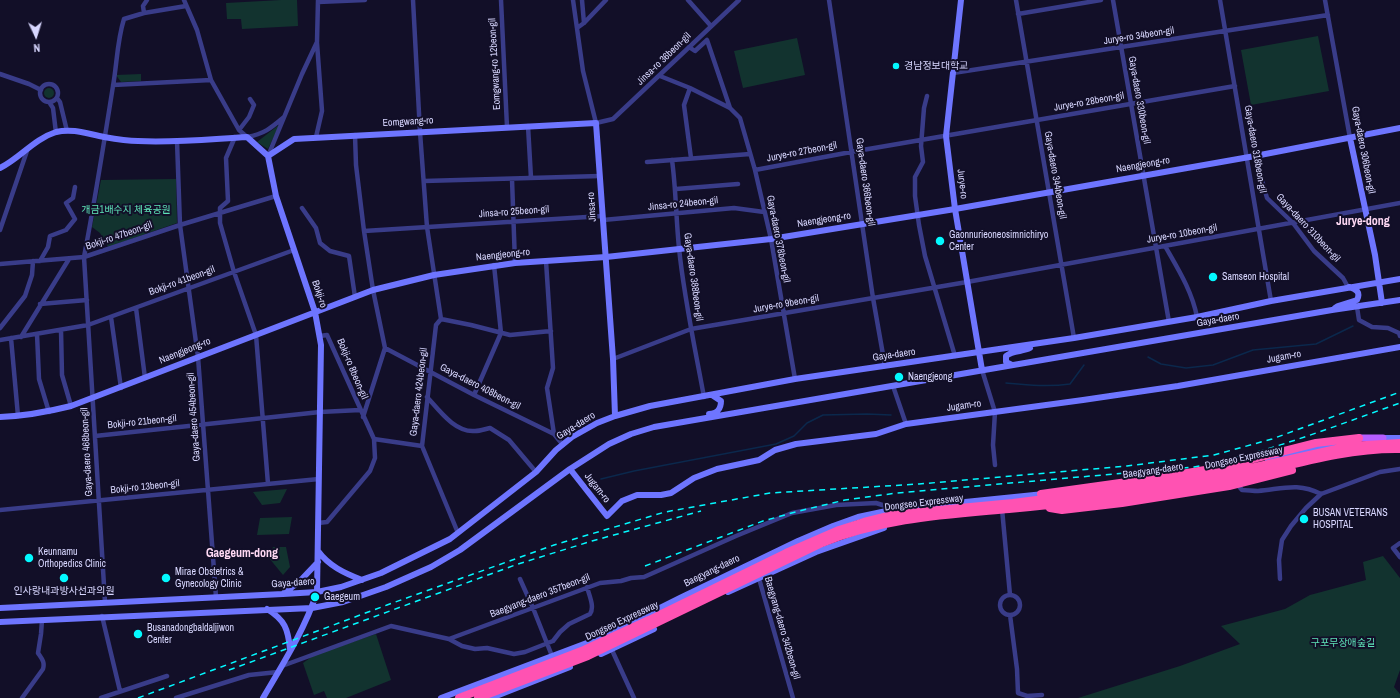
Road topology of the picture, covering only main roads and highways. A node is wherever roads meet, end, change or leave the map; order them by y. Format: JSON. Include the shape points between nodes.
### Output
{"nodes":[{"id":1,"x":961,"y":0,"type":"edge"},
{"id":2,"x":596,"y":123,"type":"joint"},
{"id":3,"x":1400,"y":128,"type":"edge"},
{"id":4,"x":1350,"y":138,"type":"junction"},
{"id":5,"x":268,"y":156,"type":"junction"},
{"id":6,"x":0,"y":168,"type":"edge"},
{"id":7,"x":955,"y":209,"type":"junction"},
{"id":8,"x":606,"y":257,"type":"junction"},
{"id":9,"x":1400,"y":279,"type":"edge"},
{"id":10,"x":1378,"y":282,"type":"junction"},
{"id":11,"x":1348,"y":287,"type":"junction"},
{"id":12,"x":1400,"y":300,"type":"edge"},
{"id":13,"x":1382,"y":304,"type":"junction"},
{"id":14,"x":1332,"y":310,"type":"junction"},
{"id":15,"x":314,"y":312,"type":"junction"},
{"id":16,"x":1035,"y":345,"type":"junction"},
{"id":17,"x":1400,"y":347,"type":"edge"},
{"id":18,"x":979,"y":352,"type":"junction"},
{"id":19,"x":1013,"y":365,"type":"junction"},
{"id":20,"x":982,"y":370,"type":"junction"},
{"id":21,"x":712,"y":395,"type":"junction"},
{"id":22,"x":615,"y":416,"type":"junction"},
{"id":23,"x":0,"y":417,"type":"edge"},
{"id":24,"x":679,"y":423,"type":"junction"},
{"id":25,"x":1359,"y":438,"type":"joint"},
{"id":26,"x":1383,"y":438,"type":"junction"},
{"id":27,"x":1400,"y":438,"type":"edge"},
{"id":28,"x":1400,"y":443,"type":"edge"},
{"id":29,"x":1400,"y":450,"type":"edge"},
{"id":30,"x":1384,"y":451,"type":"junction"},
{"id":31,"x":1358,"y":455,"type":"joint"},
{"id":32,"x":570,"y":469,"type":"junction"},
{"id":33,"x":1036,"y":507,"type":"junction"},
{"id":34,"x":963,"y":508,"type":"junction"},
{"id":35,"x":318,"y":551,"type":"junction"},
{"id":36,"x":318,"y":562,"type":"junction"},
{"id":37,"x":362,"y":580,"type":"junction"},
{"id":38,"x":317,"y":592,"type":"junction"},
{"id":39,"x":283,"y":594,"type":"junction"},
{"id":40,"x":0,"y":608,"type":"edge"},
{"id":41,"x":312,"y":608,"type":"junction"},
{"id":42,"x":267,"y":609,"type":"junction"},
{"id":43,"x":0,"y":622,"type":"edge"},
{"id":44,"x":290,"y":649,"type":"junction"},
{"id":45,"x":263,"y":698,"type":"edge"},
{"id":46,"x":442,"y":698,"type":"edge"},
{"id":47,"x":459,"y":698,"type":"edge"},
{"id":48,"x":478,"y":698,"type":"edge"},
{"id":49,"x":491,"y":698,"type":"edge"}],
"edges":[{"from":1,"to":7,"type":"main road","name":"Jurye-ro","via":[[946,136]]},
{"from":2,"to":5,"type":"main road","name":"Eomgwang-ro","via":[[294,139]]},
{"from":2,"to":8,"type":"main road","name":"Jinsa-ro"},
{"from":3,"to":4,"type":"main road","name":"Naengjeong-ro"},
{"from":4,"to":7,"type":"main road","name":"Naengjeong-ro"},
{"from":4,"to":10,"type":"main road","name":"Gaya-daero 306beon-gil","via":[[1375,255]]},
{"from":5,"to":6,"type":"main road","via":[[247,137],[138,141],[67,131],[56,132]]},
{"from":5,"to":15,"type":"main road","name":"Bokji-ro","via":[[276,196]]},
{"from":7,"to":8,"type":"main road","name":"Naengjeong-ro","via":[[771,239]]},
{"from":7,"to":18,"type":"main road","name":"Jurye-ro"},
{"from":8,"to":15,"type":"main road","name":"Naengjeong-ro","via":[[494,265],[434,275],[373,290]]},
{"from":8,"to":22,"type":"main road","name":"Jinsa-ro"},
{"from":9,"to":10,"type":"main road","name":"Gaya-daero"},
{"from":10,"to":11,"type":"main road","name":"Gaya-daero"},
{"from":10,"to":13,"type":"main road","name":"Gaya-daero 306beon-gil"},
{"from":11,"to":14,"type":"main road","via":[[1358,293],[1357,300]]},
{"from":11,"to":16,"type":"main road","name":"Gaya-daero"},
{"from":12,"to":13,"type":"main road","name":"Gaya-daero"},
{"from":13,"to":14,"type":"main road","name":"Gaya-daero"},
{"from":14,"to":19,"type":"main road","name":"Gaya-daero"},
{"from":15,"to":23,"type":"main road","name":"Naengjeong-ro","via":[[93,399],[49,412]]},
{"from":15,"to":35,"type":"main road","name":"Bokji-ro","via":[[321,345]]},
{"from":16,"to":18,"type":"main road","name":"Gaya-daero"},
{"from":16,"to":19,"type":"main road","via":[[1027,350],[1009,353],[1006,362]]},
{"from":17,"to":32,"type":"main road","name":"Jugam-ro","via":[[1178,386],[906,424],[876,434],[796,444],[775,450],[759,460],[717,469],[694,478],[671,493],[637,495],[622,501],[607,516]]},
{"from":18,"to":20,"type":"main road","name":"Jurye-ro"},
{"from":18,"to":21,"type":"main road","name":"Gaya-daero","via":[[795,379]]},
{"from":19,"to":20,"type":"main road","name":"Gaya-daero"},
{"from":20,"to":24,"type":"main road","name":"Gaya-daero"},
{"from":21,"to":22,"type":"main road","name":"Gaya-daero","via":[[650,406]]},
{"from":21,"to":24,"type":"main road","via":[[721,401],[719,410]]},
{"from":22,"to":37,"type":"main road","name":"Gaya-daero","via":[[572,437],[536,472],[450,539]]},
{"from":24,"to":32,"type":"main road","name":"Gaya-daero","via":[[631,434],[609,444]]},
{"from":25,"to":26,"type":"main road"},
{"from":25,"to":34,"type":"highway","via":[[1316,444],[1217,468],[980,502]]},
{"from":26,"to":27,"type":"main road","name":"Baegyang-daero"},
{"from":26,"to":46,"type":"main road","name":"Baegyang-daero","via":[[1354,440],[1225,470],[1166,480],[896,509],[858,517],[754,562],[605,635]]},
{"from":28,"to":34,"type":"highway","name":"Dongseo Expressway","via":[[1350,446],[1219,475],[1147,486]]},
{"from":29,"to":30,"type":"main road"},
{"from":29,"to":33,"type":"highway","name":"Dongseo Expressway","via":[[1349,452],[1230,479]]},
{"from":30,"to":31,"type":"main road"},
{"from":30,"to":49,"type":"main road","via":[[1331,457],[1173,493],[914,521],[885,528],[816,552],[584,662]]},
{"from":31,"to":33,"type":"highway","via":[[1229,486],[1156,498],[1062,510]]},
{"from":32,"to":41,"type":"main road","name":"Gaya-daero","via":[[460,550],[431,567],[343,602]]},
{"from":33,"to":48,"type":"highway","name":"Dongseo Expressway","via":[[896,521],[842,535],[588,656]]},
{"from":34,"to":47,"type":"highway","name":"Dongseo Expressway","via":[[896,514],[838,530],[584,650]]},
{"from":35,"to":36,"type":"main road","name":"Bokji-ro"},
{"from":35,"to":37,"type":"main road","via":[[339,571]]},
{"from":36,"to":38,"type":"main road","name":"Bokji-ro"},
{"from":36,"to":39,"type":"main road"},
{"from":37,"to":38,"type":"main road","name":"Gaya-daero"},
{"from":38,"to":39,"type":"main road","name":"Gaya-daero"},
{"from":38,"to":41,"type":"main road","name":"Bokji-ro"},
{"from":39,"to":40,"type":"main road","name":"Gaya-daero"},
{"from":41,"to":42,"type":"main road","name":"Gaya-daero"},
{"from":41,"to":44,"type":"main road","name":"Bokji-ro"},
{"from":42,"to":43,"type":"main road","name":"Gaya-daero"},
{"from":42,"to":44,"type":"main road","via":[[285,624]]},
{"from":44,"to":45,"type":"main road","name":"Bokji-ro"}]}
